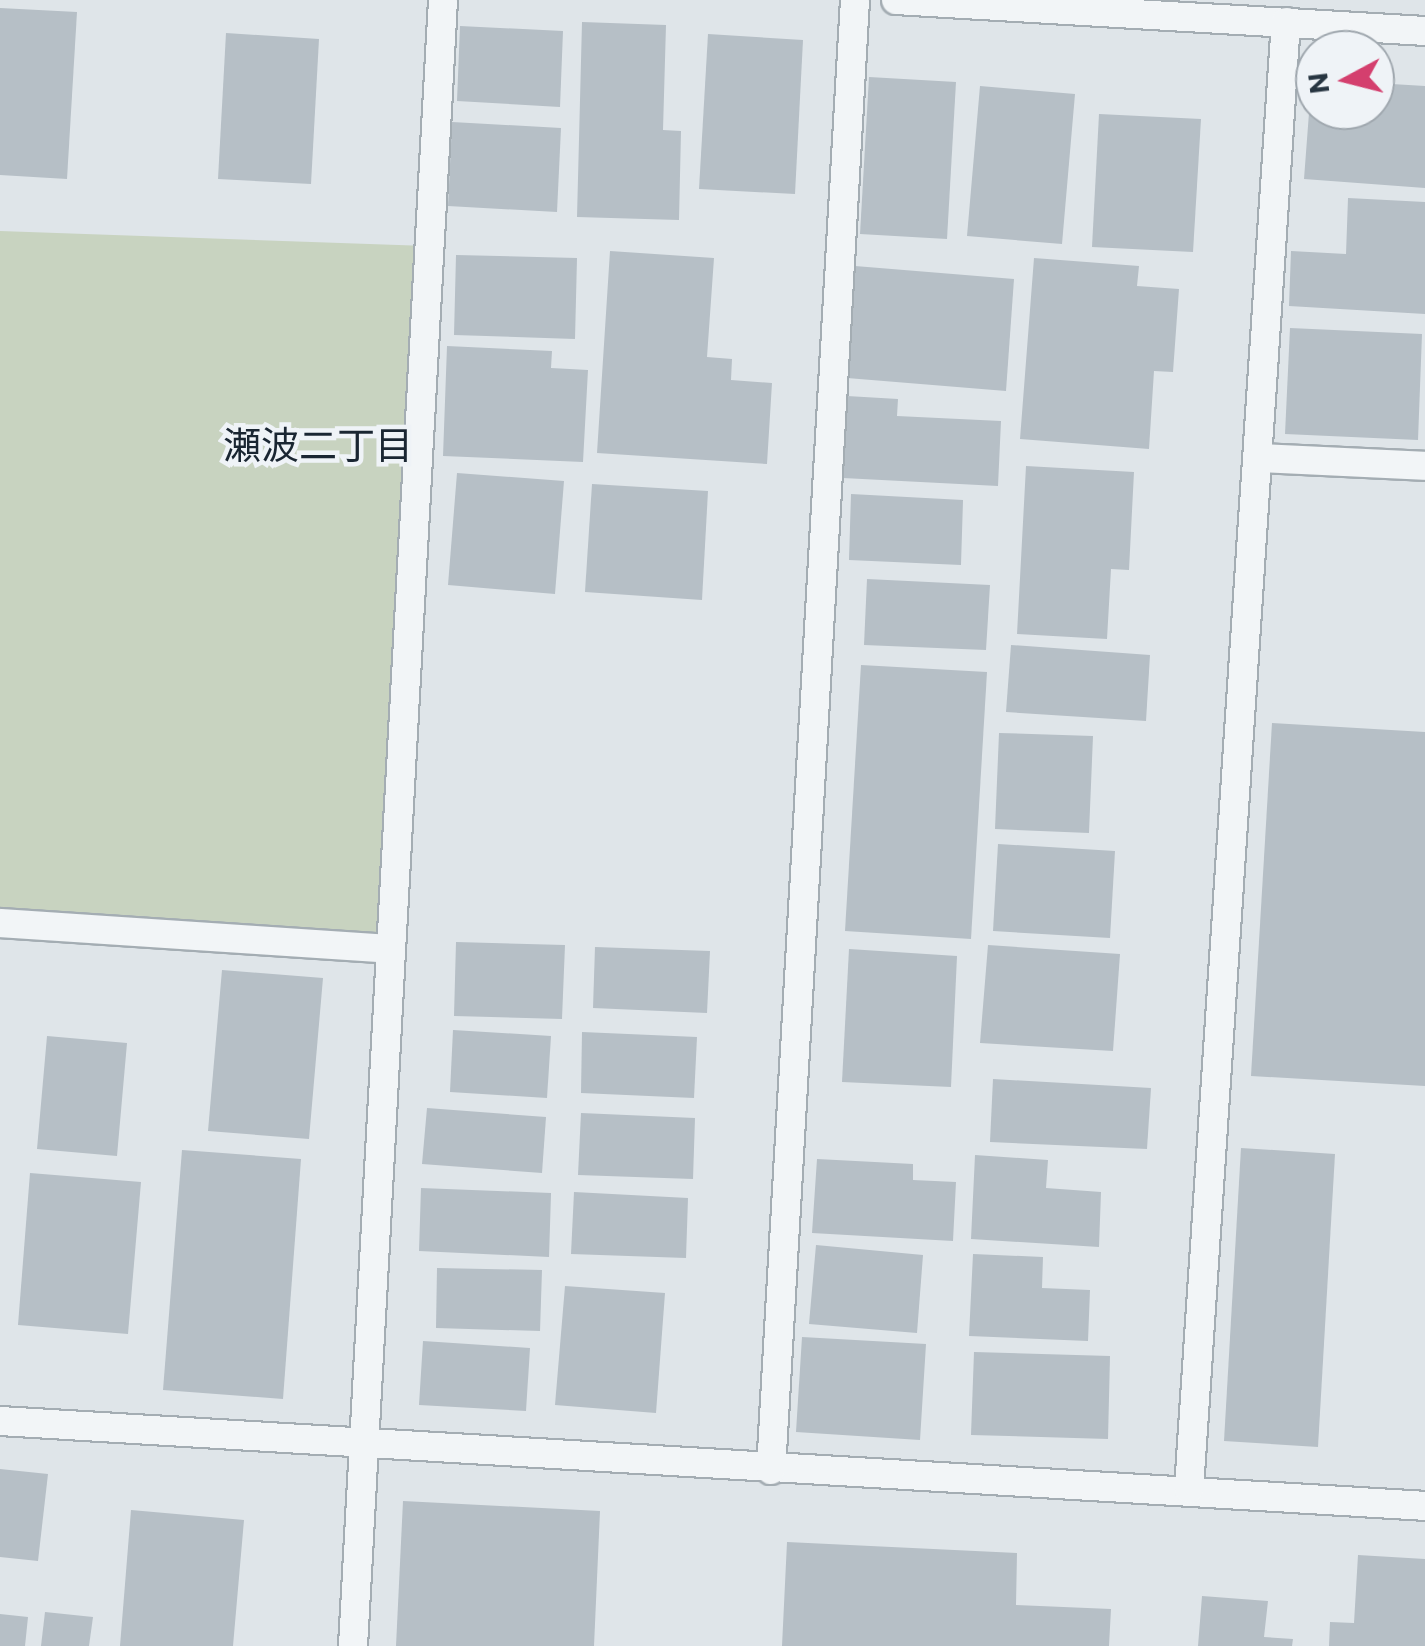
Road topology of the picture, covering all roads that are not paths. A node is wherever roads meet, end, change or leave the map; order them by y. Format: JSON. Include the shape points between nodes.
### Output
{"nodes":[{"id":1,"x":442,"y":0,"type":"edge"},
{"id":2,"x":855,"y":0,"type":"edge"},
{"id":3,"x":896,"y":0,"type":"edge"},
{"id":4,"x":1286,"y":22,"type":"junction"},
{"id":5,"x":1425,"y":31,"type":"edge"},
{"id":6,"x":1258,"y":458,"type":"junction"},
{"id":7,"x":1425,"y":466,"type":"edge"},
{"id":8,"x":0,"y":923,"type":"edge"},
{"id":9,"x":387,"y":949,"type":"junction"},
{"id":10,"x":0,"y":1421,"type":"edge"},
{"id":11,"x":366,"y":1444,"type":"junction"},
{"id":12,"x":771,"y":1470,"type":"junction"},
{"id":13,"x":1188,"y":1489,"type":"junction"},
{"id":14,"x":1425,"y":1506,"type":"edge"},
{"id":15,"x":354,"y":1646,"type":"edge"}],
"edges":[{"from":1,"to":9,"type":"lane"},
{"from":2,"to":12,"type":"lane"},
{"from":3,"to":4,"type":"lane"},
{"from":4,"to":5,"type":"lane"},
{"from":4,"to":6,"type":"lane"},
{"from":6,"to":7,"type":"lane"},
{"from":6,"to":13,"type":"lane"},
{"from":8,"to":9,"type":"lane"},
{"from":9,"to":11,"type":"lane"},
{"from":10,"to":11,"type":"lane"},
{"from":11,"to":12,"type":"lane"},
{"from":11,"to":15,"type":"lane"},
{"from":12,"to":13,"type":"lane"},
{"from":13,"to":14,"type":"lane"}]}
